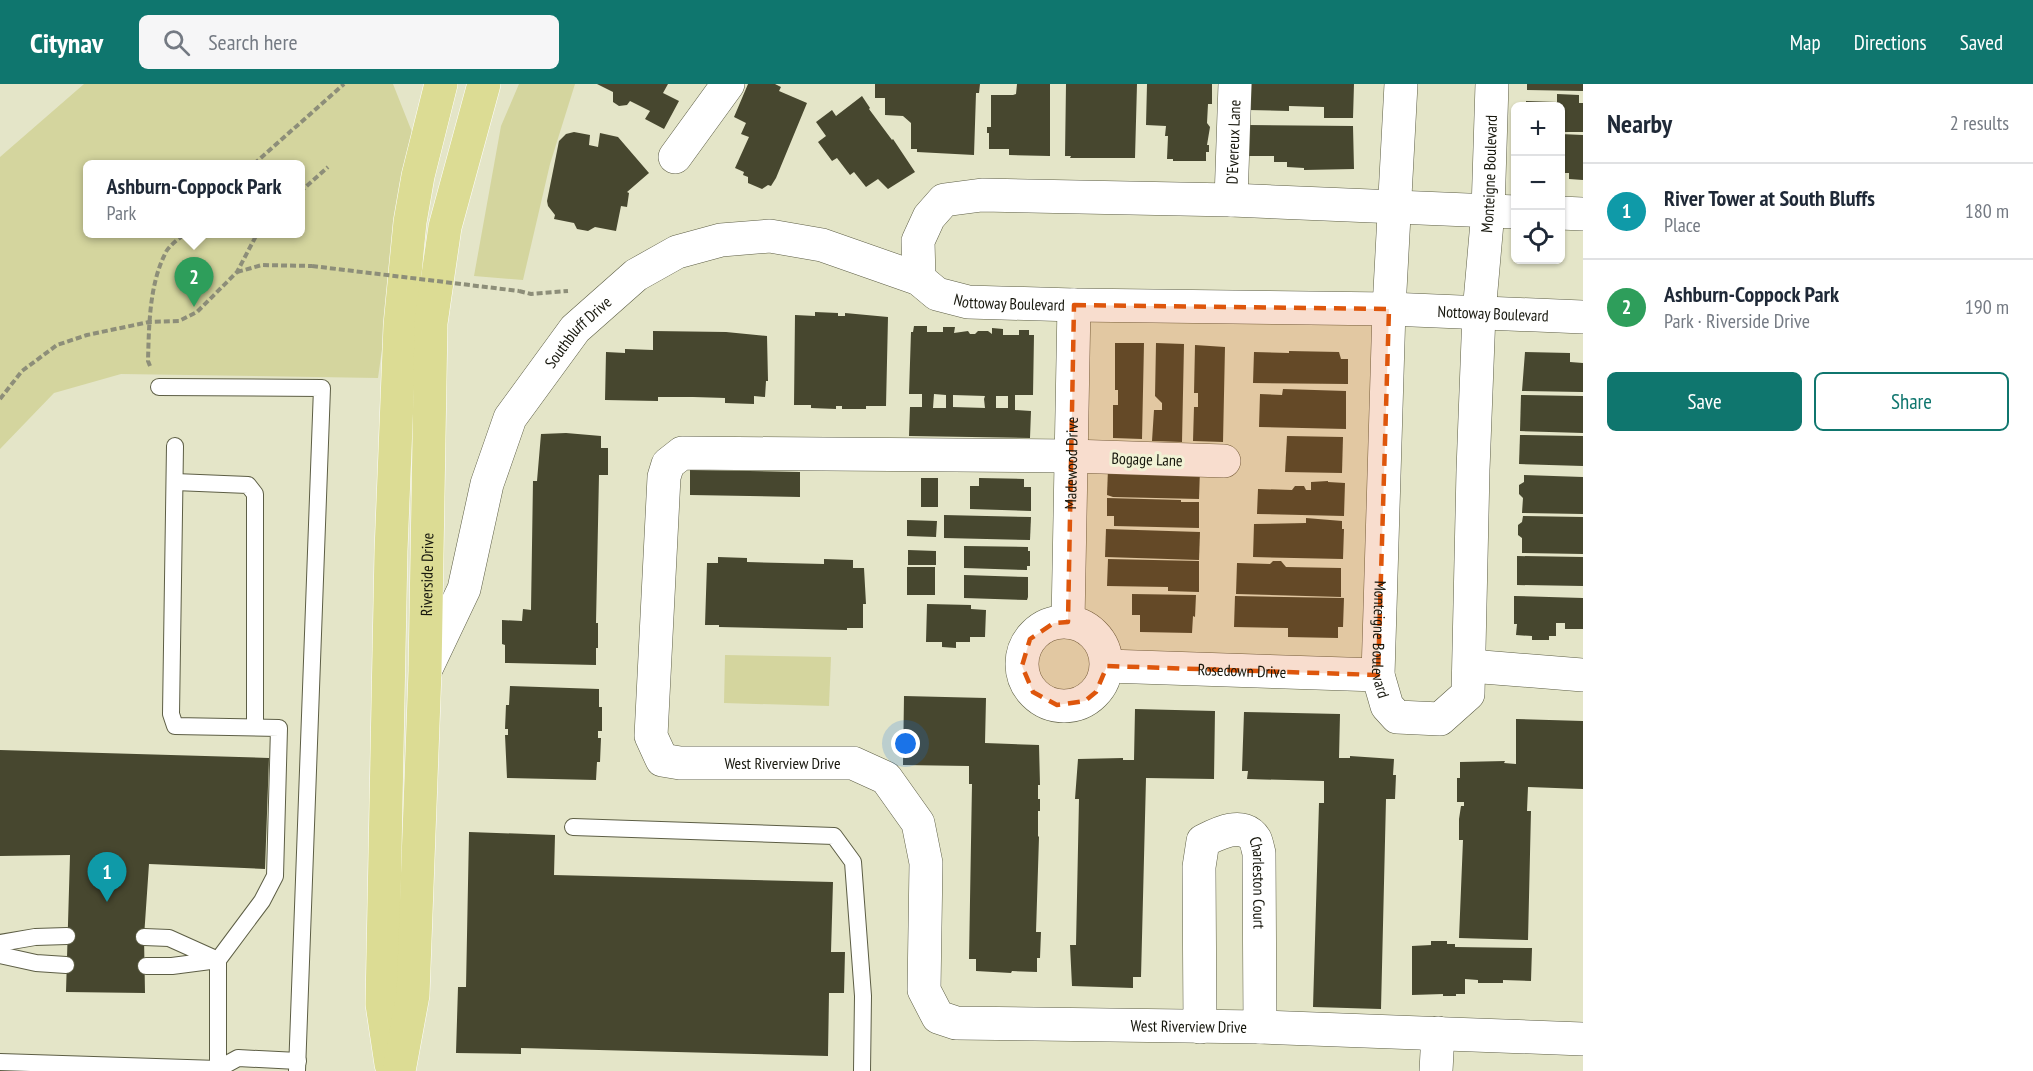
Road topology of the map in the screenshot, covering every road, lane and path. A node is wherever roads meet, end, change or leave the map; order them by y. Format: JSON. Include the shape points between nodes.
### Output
{"nodes":[{"id":1,"x":344,"y":84,"type":"edge"},
{"id":2,"x":441,"y":84,"type":"edge"},
{"id":3,"x":484,"y":84,"type":"edge"},
{"id":4,"x":728,"y":84,"type":"edge"},
{"id":5,"x":1235,"y":84,"type":"edge"},
{"id":6,"x":1401,"y":84,"type":"edge"},
{"id":7,"x":1492,"y":84,"type":"edge"},
{"id":8,"x":675,"y":157,"type":"dead end"},
{"id":9,"x":260,"y":160,"type":"edge"},
{"id":10,"x":328,"y":167,"type":"dead end"},
{"id":11,"x":305,"y":188,"type":"edge"},
{"id":12,"x":1231,"y":200,"type":"junction"},
{"id":13,"x":1395,"y":207,"type":"junction"},
{"id":14,"x":1502,"y":212,"type":"edge"},
{"id":15,"x":1565,"y":213,"type":"edge"},
{"id":16,"x":1583,"y":214,"type":"edge"},
{"id":17,"x":180,"y":238,"type":"edge"},
{"id":18,"x":255,"y":238,"type":"edge"},
{"id":19,"x":237,"y":273,"type":"junction"},
{"id":20,"x":919,"y":279,"type":"junction"},
{"id":21,"x":519,"y":291,"type":"dead end"},
{"id":22,"x":1074,"y":305,"type":"junction"},
{"id":23,"x":1389,"y":309,"type":"junction"},
{"id":24,"x":1479,"y":313,"type":"junction"},
{"id":25,"x":1583,"y":317,"type":"edge"},
{"id":26,"x":149,"y":322,"type":"junction"},
{"id":27,"x":159,"y":387,"type":"joint"},
{"id":28,"x":0,"y":399,"type":"edge"},
{"id":29,"x":176,"y":446,"type":"dead end"},
{"id":30,"x":1071,"y":456,"type":"junction"},
{"id":31,"x":1224,"y":461,"type":"dead end"},
{"id":32,"x":175,"y":482,"type":"junction"},
{"id":33,"x":1068,"y":622,"type":"junction"},
{"id":34,"x":1107,"y":666,"type":"junction"},
{"id":35,"x":1470,"y":666,"type":"junction"},
{"id":36,"x":425,"y":672,"type":"junction"},
{"id":37,"x":1378,"y":675,"type":"junction"},
{"id":38,"x":1583,"y":675,"type":"edge"},
{"id":39,"x":255,"y":727,"type":"junction"},
{"id":40,"x":573,"y":828,"type":"dead end"},
{"id":41,"x":67,"y":936,"type":"dead end"},
{"id":42,"x":144,"y":936,"type":"dead end"},
{"id":43,"x":0,"y":943,"type":"edge"},
{"id":44,"x":0,"y":955,"type":"edge"},
{"id":45,"x":218,"y":960,"type":"junction"},
{"id":46,"x":66,"y":965,"type":"dead end"},
{"id":47,"x":146,"y":966,"type":"dead end"},
{"id":48,"x":1200,"y":1027,"type":"junction"},
{"id":49,"x":1260,"y":1028,"type":"junction"},
{"id":50,"x":1438,"y":1033,"type":"junction"},
{"id":51,"x":1583,"y":1039,"type":"edge"},
{"id":52,"x":0,"y":1062,"type":"edge"},
{"id":53,"x":297,"y":1066,"type":"edge"},
{"id":54,"x":219,"y":1070,"type":"edge"},
{"id":55,"x":392,"y":1071,"type":"edge"},
{"id":56,"x":399,"y":1071,"type":"edge"},
{"id":57,"x":862,"y":1071,"type":"edge"},
{"id":58,"x":1436,"y":1071,"type":"edge"}],
"edges":[{"from":1,"to":9,"type":"path"},
{"from":2,"to":55,"type":"main road","via":[[410,222],[398,379],[382,1004]]},
{"from":3,"to":36,"type":"main road","name":"Riverside Drive","via":[[445,226],[431,323]]},
{"from":4,"to":8,"type":"street"},
{"from":5,"to":12,"type":"street","name":"D'Evereux Lane"},
{"from":6,"to":13,"type":"street","name":"Monteigne Boulevard"},
{"from":7,"to":14,"type":"street","name":"Monteigne Boulevard"},
{"from":10,"to":11,"type":"path"},
{"from":12,"to":13,"type":"street"},
{"from":12,"to":20,"type":"street","via":[[982,195],[944,200],[929,217],[918,241]]},
{"from":13,"to":14,"type":"street"},
{"from":13,"to":23,"type":"street","name":"Monteigne Boulevard"},
{"from":14,"to":24,"type":"street","name":"Monteigne Boulevard"},
{"from":15,"to":16,"type":"street"},
{"from":17,"to":26,"type":"path","via":[[165,252]]},
{"from":18,"to":19,"type":"path"},
{"from":19,"to":21,"type":"path","bridge":true,"via":[[262,265],[312,266]]},
{"from":19,"to":26,"type":"path","via":[[197,312],[179,321]]},
{"from":20,"to":22,"type":"street","name":"Nottoway Boulevard","via":[[937,294],[968,302]]},
{"from":20,"to":36,"type":"street","name":"Southbluff Drive","via":[[822,245],[770,236],[721,240],[677,252],[636,275],[575,329],[510,418],[487,484],[464,589]]},
{"from":22,"to":23,"type":"street","name":"Nottoway Boulevard"},
{"from":22,"to":30,"type":"street","name":"Madewood Drive"},
{"from":23,"to":24,"type":"street","name":"Nottoway Boulevard"},
{"from":23,"to":37,"type":"street","name":"Monteigne Boulevard"},
{"from":24,"to":25,"type":"street","name":"Nottoway Boulevard"},
{"from":24,"to":35,"type":"street","name":"Monteigne Boulevard"},
{"from":26,"to":27,"type":"path","via":[[148,361]]},
{"from":26,"to":28,"type":"path","via":[[57,345],[22,371]]},
{"from":27,"to":53,"type":"lane","via":[[322,388]]},
{"from":29,"to":32,"type":"lane"},
{"from":30,"to":31,"type":"street","name":"Bogage Lane"},
{"from":30,"to":33,"type":"street","name":"Madewood Drive"},
{"from":30,"to":48,"type":"street","name":"West Riverview Drive","via":[[682,453],[668,464],[664,477],[651,736],[662,759],[680,763],[853,763],[886,778],[918,823],[926,863],[924,990],[938,1017],[956,1023]]},
{"from":32,"to":39,"type":"lane","via":[[248,485],[255,494]]},
{"from":32,"to":39,"type":"lane","via":[[171,714],[175,726]]},
{"from":33,"to":34,"type":"street","via":[[1096,636]]},
{"from":33,"to":34,"type":"street","via":[[1041,629],[1024,651],[1022,666],[1033,692],[1057,705],[1084,701],[1096,692]]},
{"from":34,"to":37,"type":"street","name":"Rosedown Drive"},
{"from":35,"to":37,"type":"street","name":"Monteigne Boulevard","via":[[1468,694],[1440,719],[1397,717],[1387,706]]},
{"from":35,"to":38,"type":"street"},
{"from":36,"to":56,"type":"main road","name":"Riverside Drive","via":[[413,995]]},
{"from":39,"to":45,"type":"lane","via":[[279,728],[275,876],[262,901]]},
{"from":40,"to":57,"type":"lane","via":[[834,836],[853,862],[863,996]]},
{"from":41,"to":43,"type":"lane","via":[[35,936]]},
{"from":42,"to":45,"type":"lane","via":[[169,938]]},
{"from":44,"to":46,"type":"lane"},
{"from":45,"to":47,"type":"lane"},
{"from":45,"to":54,"type":"lane"},
{"from":48,"to":49,"type":"street","name":"West Riverview Drive"},
{"from":48,"to":49,"type":"street","name":"Charleston Court","via":[[1199,867],[1203,841],[1226,830],[1244,830],[1255,839],[1259,853]]},
{"from":49,"to":50,"type":"street","name":"West Riverview Drive"},
{"from":50,"to":51,"type":"street","name":"West Riverview Drive"},
{"from":50,"to":58,"type":"street"},
{"from":52,"to":54,"type":"lane"},
{"from":53,"to":54,"type":"lane","via":[[238,1058]]}]}
